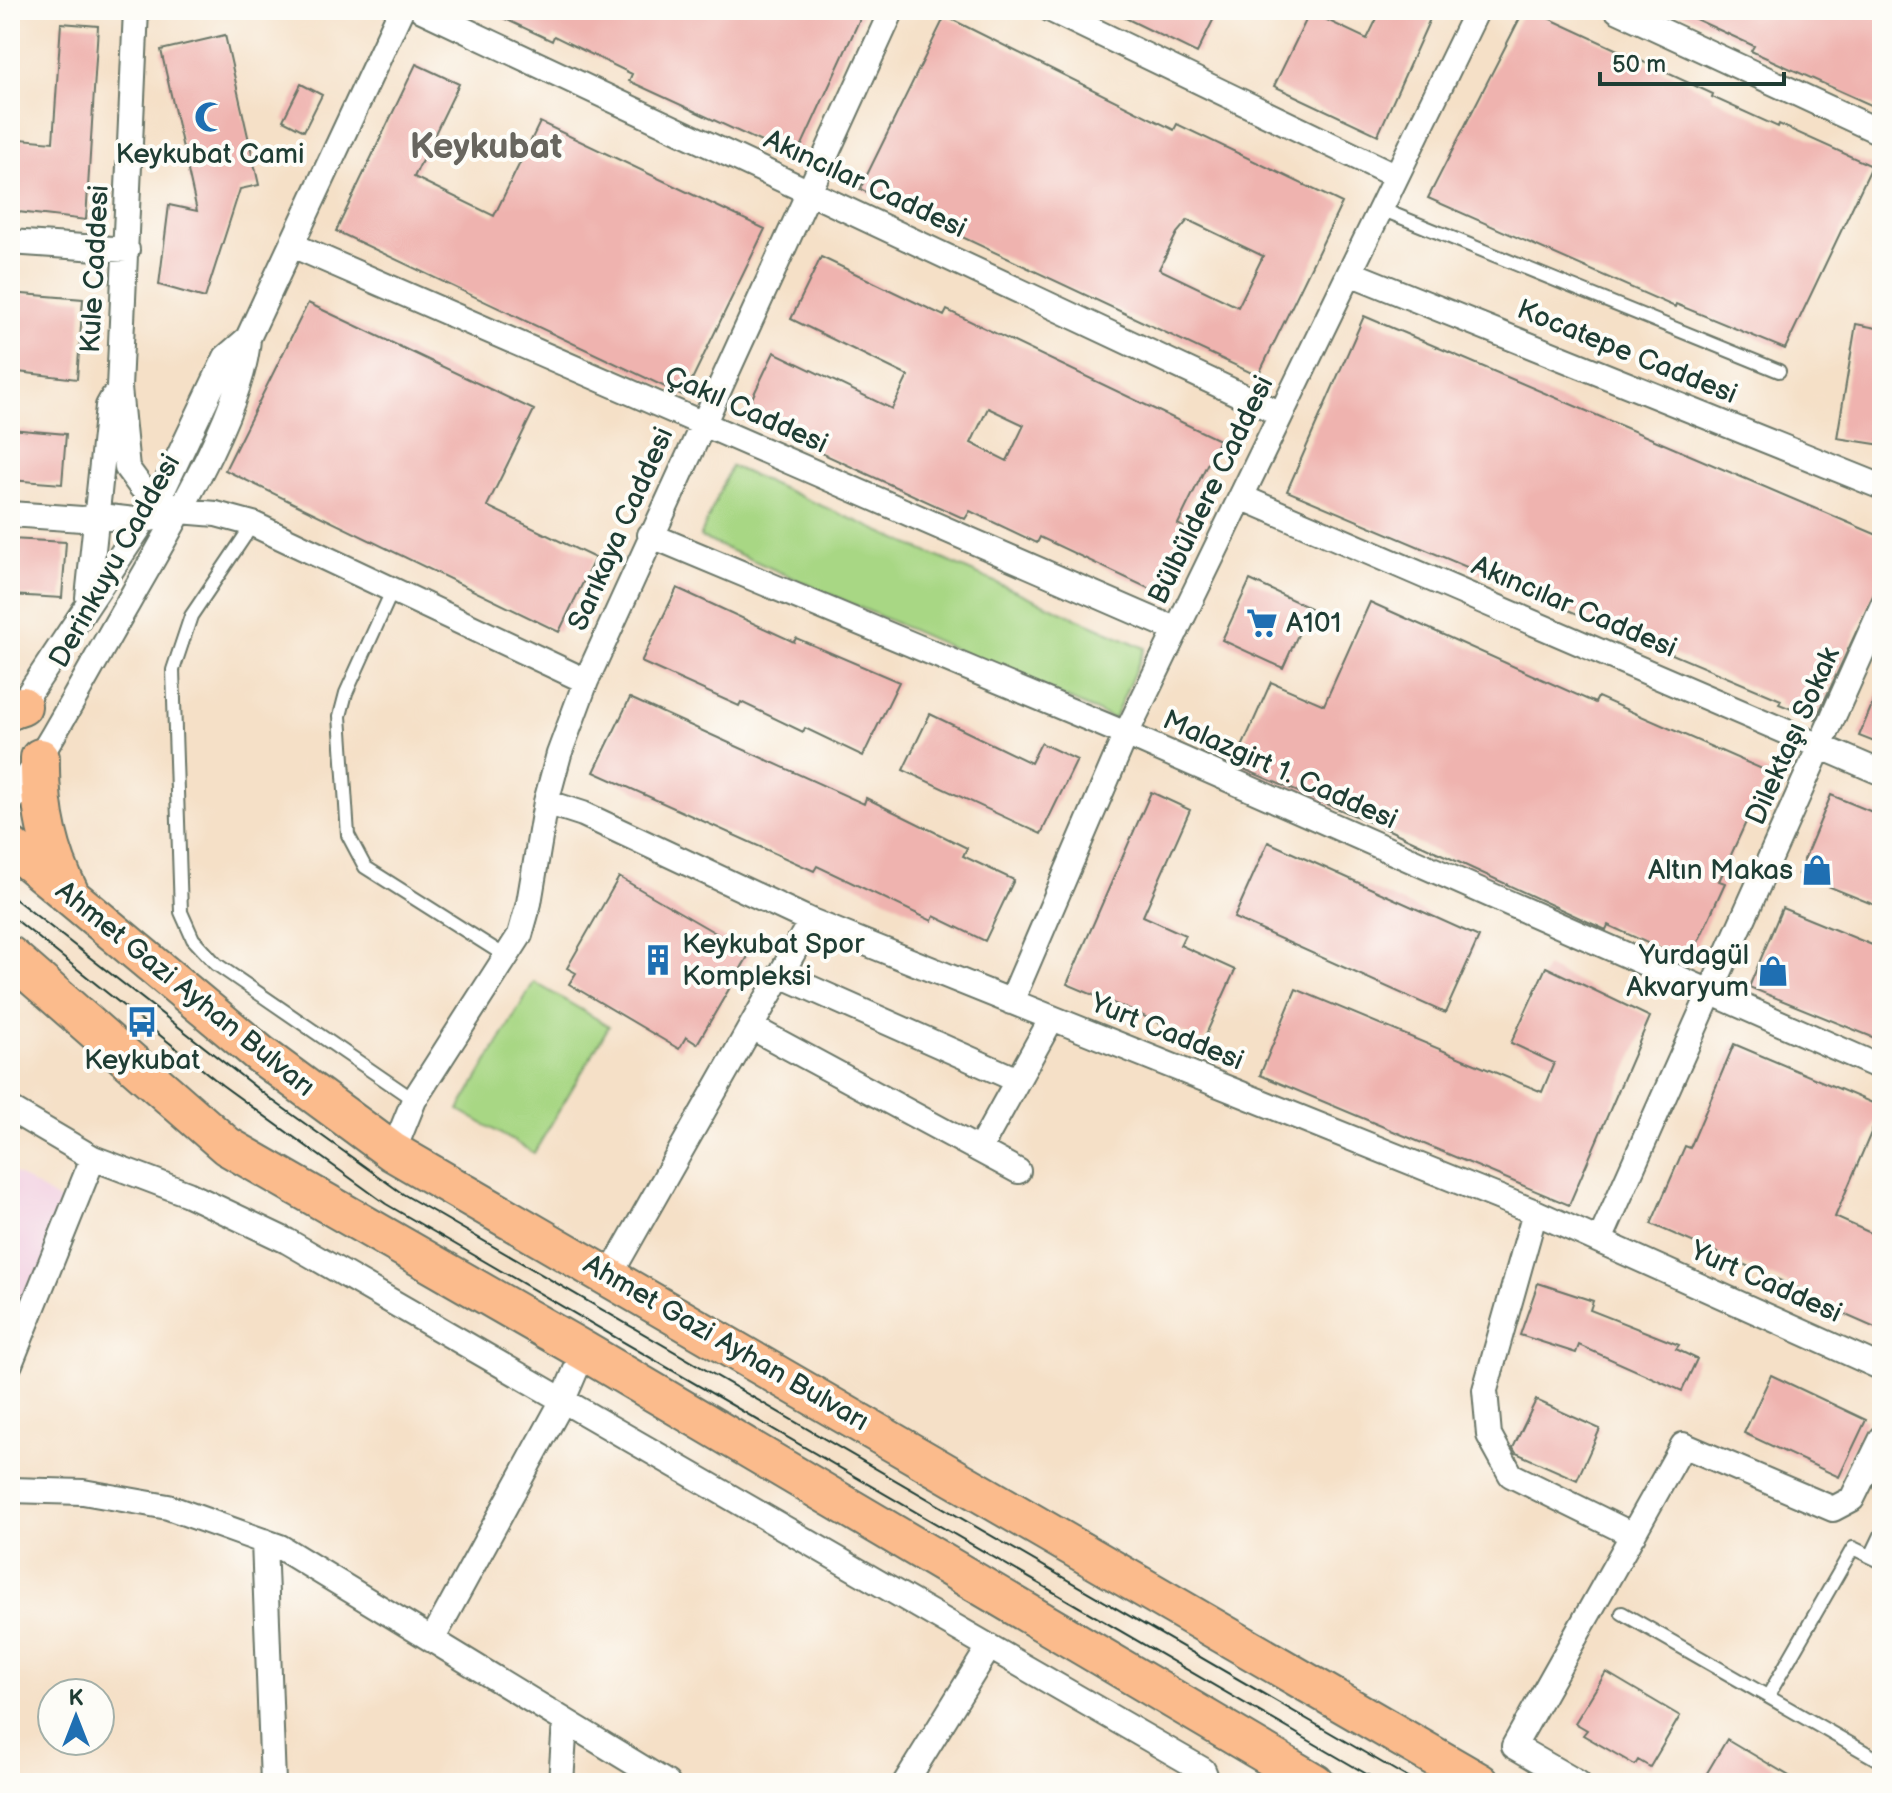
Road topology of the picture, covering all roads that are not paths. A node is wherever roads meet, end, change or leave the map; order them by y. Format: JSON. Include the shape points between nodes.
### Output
{"nodes":[{"id":1,"x":136,"y":10,"type":"edge"},
{"id":2,"x":401,"y":10,"type":"edge"},
{"id":3,"x":422,"y":10,"type":"edge"},
{"id":4,"x":892,"y":10,"type":"edge"},
{"id":5,"x":1051,"y":10,"type":"edge"},
{"id":6,"x":1477,"y":10,"type":"edge"},
{"id":7,"x":1617,"y":10,"type":"edge"},
{"id":8,"x":1882,"y":133,"type":"edge"},
{"id":9,"x":1396,"y":176,"type":"junction"},
{"id":10,"x":809,"y":191,"type":"junction"},
{"id":11,"x":1381,"y":209,"type":"junction"},
{"id":12,"x":10,"y":242,"type":"edge"},
{"id":13,"x":292,"y":245,"type":"junction"},
{"id":14,"x":127,"y":250,"type":"junction"},
{"id":15,"x":1350,"y":273,"type":"junction"},
{"id":16,"x":248,"y":338,"type":"junction"},
{"id":17,"x":1779,"y":371,"type":"dead end"},
{"id":18,"x":119,"y":388,"type":"junction"},
{"id":19,"x":1281,"y":414,"type":"junction"},
{"id":20,"x":702,"y":423,"type":"junction"},
{"id":21,"x":1882,"y":487,"type":"edge"},
{"id":22,"x":1241,"y":497,"type":"junction"},
{"id":23,"x":159,"y":498,"type":"junction"},
{"id":24,"x":180,"y":511,"type":"junction"},
{"id":25,"x":10,"y":514,"type":"edge"},
{"id":26,"x":100,"y":516,"type":"junction"},
{"id":27,"x":143,"y":521,"type":"junction"},
{"id":28,"x":253,"y":524,"type":"junction"},
{"id":29,"x":650,"y":535,"type":"junction"},
{"id":30,"x":393,"y":589,"type":"junction"},
{"id":31,"x":87,"y":606,"type":"junction"},
{"id":32,"x":1882,"y":607,"type":"edge"},
{"id":33,"x":1177,"y":630,"type":"junction"},
{"id":34,"x":586,"y":681,"type":"junction"},
{"id":35,"x":14,"y":712,"type":"edge"},
{"id":36,"x":1126,"y":734,"type":"junction"},
{"id":37,"x":1822,"y":747,"type":"junction"},
{"id":38,"x":40,"y":758,"type":"junction"},
{"id":39,"x":1882,"y":773,"type":"edge"},
{"id":40,"x":546,"y":802,"type":"junction"},
{"id":41,"x":10,"y":803,"type":"edge"},
{"id":42,"x":10,"y":846,"type":"edge"},
{"id":43,"x":73,"y":898,"type":"junction"},
{"id":44,"x":811,"y":921,"type":"junction"},
{"id":45,"x":10,"y":956,"type":"edge"},
{"id":46,"x":507,"y":957,"type":"junction"},
{"id":47,"x":781,"y":975,"type":"junction"},
{"id":48,"x":1710,"y":995,"type":"junction"},
{"id":49,"x":1011,"y":1002,"type":"junction"},
{"id":50,"x":1052,"y":1018,"type":"junction"},
{"id":51,"x":753,"y":1028,"type":"junction"},
{"id":52,"x":1882,"y":1068,"type":"edge"},
{"id":53,"x":1015,"y":1079,"type":"junction"},
{"id":54,"x":414,"y":1100,"type":"junction"},
{"id":55,"x":10,"y":1109,"type":"edge"},
{"id":56,"x":979,"y":1150,"type":"junction"},
{"id":57,"x":393,"y":1152,"type":"junction"},
{"id":58,"x":93,"y":1158,"type":"junction"},
{"id":59,"x":1018,"y":1171,"type":"dead end"},
{"id":60,"x":1535,"y":1212,"type":"junction"},
{"id":61,"x":1600,"y":1240,"type":"junction"},
{"id":62,"x":610,"y":1275,"type":"junction"},
{"id":63,"x":584,"y":1351,"type":"junction"},
{"id":64,"x":10,"y":1364,"type":"edge"},
{"id":65,"x":1882,"y":1368,"type":"edge"},
{"id":66,"x":562,"y":1402,"type":"junction"},
{"id":67,"x":1882,"y":1438,"type":"edge"},
{"id":68,"x":10,"y":1490,"type":"edge"},
{"id":69,"x":1882,"y":1533,"type":"edge"},
{"id":70,"x":1633,"y":1535,"type":"junction"},
{"id":71,"x":264,"y":1541,"type":"junction"},
{"id":72,"x":1876,"y":1559,"type":"edge"},
{"id":73,"x":1622,"y":1613,"type":"dead end"},
{"id":74,"x":432,"y":1640,"type":"junction"},
{"id":75,"x":988,"y":1649,"type":"junction"},
{"id":76,"x":1768,"y":1696,"type":"junction"},
{"id":77,"x":565,"y":1721,"type":"junction"},
{"id":78,"x":1219,"y":1725,"type":"junction"},
{"id":79,"x":1882,"y":1762,"type":"edge"},
{"id":80,"x":1205,"y":1777,"type":"edge"},
{"id":81,"x":273,"y":1783,"type":"edge"},
{"id":82,"x":561,"y":1783,"type":"edge"},
{"id":83,"x":667,"y":1783,"type":"edge"},
{"id":84,"x":905,"y":1783,"type":"edge"},
{"id":85,"x":1315,"y":1783,"type":"edge"},
{"id":86,"x":1480,"y":1783,"type":"edge"},
{"id":87,"x":1578,"y":1783,"type":"edge"}],
"edges":[{"from":1,"to":14,"type":"street","name":"Kule Caddesi"},
{"from":2,"to":13,"type":"street","name":"Derinkuyu Caddesi"},
{"from":3,"to":10,"type":"street","name":"Akıncılar Caddesi"},
{"from":4,"to":10,"type":"street","name":"Sarıkaya Caddesi"},
{"from":5,"to":9,"type":"street"},
{"from":6,"to":9,"type":"street","name":"Bülbüldere Caddesi"},
{"from":7,"to":8,"type":"street"},
{"from":9,"to":11,"type":"street","name":"Bülbüldere Caddesi"},
{"from":10,"to":19,"type":"street","name":"Akıncılar Caddesi"},
{"from":10,"to":20,"type":"street","name":"Sarıkaya Caddesi"},
{"from":11,"to":15,"type":"street","name":"Bülbüldere Caddesi"},
{"from":11,"to":17,"type":"lane"},
{"from":12,"to":14,"type":"street"},
{"from":13,"to":16,"type":"street","name":"Derinkuyu Caddesi"},
{"from":13,"to":20,"type":"street","name":"Çakıl Caddesi"},
{"from":14,"to":18,"type":"street","name":"Kule Caddesi"},
{"from":15,"to":19,"type":"street","name":"Bülbüldere Caddesi"},
{"from":15,"to":21,"type":"street","name":"Kocatepe Caddesi"},
{"from":16,"to":23,"type":"street","name":"Derinkuyu Caddesi","via":[[226,357]]},
{"from":16,"to":24,"type":"street","name":"Derinkuyu Caddesi","via":[[247,365]]},
{"from":18,"to":23,"type":"street","name":"Kule Caddesi","via":[[127,468],[141,487]]},
{"from":18,"to":26,"type":"street","name":"Kule Caddesi","via":[[108,406]]},
{"from":19,"to":22,"type":"street","name":"Bülbüldere Caddesi"},
{"from":20,"to":29,"type":"street","name":"Sarıkaya Caddesi"},
{"from":20,"to":33,"type":"street","name":"Çakıl Caddesi"},
{"from":22,"to":33,"type":"street","name":"Bülbüldere Caddesi"},
{"from":22,"to":37,"type":"street","name":"Akıncılar Caddesi"},
{"from":23,"to":24,"type":"street","name":"Kule Caddesi"},
{"from":23,"to":27,"type":"street","name":"Derinkuyu Caddesi"},
{"from":24,"to":27,"type":"street"},
{"from":24,"to":28,"type":"street"},
{"from":24,"to":38,"type":"street","name":"Derinkuyu Caddesi"},
{"from":25,"to":26,"type":"street"},
{"from":26,"to":27,"type":"street"},
{"from":26,"to":31,"type":"street","name":"Kule Caddesi"},
{"from":27,"to":31,"type":"street","name":"Derinkuyu Caddesi"},
{"from":28,"to":30,"type":"street"},
{"from":28,"to":54,"type":"lane","via":[[191,616],[173,670],[181,912],[193,939],[216,964]]},
{"from":29,"to":34,"type":"street","name":"Sarıkaya Caddesi"},
{"from":29,"to":36,"type":"street","name":"Malazgirt 1. Caddesi"},
{"from":30,"to":34,"type":"street"},
{"from":30,"to":46,"type":"lane","via":[[340,716],[348,835],[365,867]]},
{"from":31,"to":35,"type":"street","name":"Derinkuyu Caddesi"},
{"from":32,"to":37,"type":"street","name":"Dilektaşı Sokak"},
{"from":33,"to":36,"type":"street","name":"Bülbüldere Caddesi"},
{"from":34,"to":40,"type":"street"},
{"from":36,"to":48,"type":"street","name":"Malazgirt 1. Caddesi"},
{"from":36,"to":49,"type":"street","name":"Bülbüldere Caddesi"},
{"from":37,"to":39,"type":"street","name":"Akıncılar Caddesi"},
{"from":37,"to":48,"type":"street","name":"Dilektaşı Sokak"},
{"from":38,"to":41,"type":"street","name":"Derinkuyu Caddesi"},
{"from":38,"to":43,"type":"main road","via":[[47,838]]},
{"from":40,"to":44,"type":"street","name":"Yurt Caddesi","via":[[583,814]]},
{"from":40,"to":46,"type":"street","via":[[526,919]]},
{"from":42,"to":43,"type":"main road","name":"Ahmet Gazi Ayhan Bulvarı"},
{"from":43,"to":57,"type":"main road","name":"Ahmet Gazi Ayhan Bulvarı","via":[[260,1054]]},
{"from":44,"to":47,"type":"street"},
{"from":44,"to":49,"type":"street","name":"Yurt Caddesi"},
{"from":45,"to":63,"type":"main road","via":[[227,1146]]},
{"from":46,"to":54,"type":"street"},
{"from":47,"to":51,"type":"street"},
{"from":47,"to":53,"type":"street"},
{"from":48,"to":52,"type":"street","name":"Malazgirt 1. Caddesi"},
{"from":48,"to":61,"type":"street","name":"Dilektaşı Sokak"},
{"from":49,"to":50,"type":"street","name":"Yurt Caddesi"},
{"from":50,"to":53,"type":"street"},
{"from":50,"to":60,"type":"street","name":"Yurt Caddesi"},
{"from":51,"to":56,"type":"street"},
{"from":51,"to":62,"type":"street"},
{"from":53,"to":56,"type":"street"},
{"from":54,"to":57,"type":"street"},
{"from":55,"to":58,"type":"street"},
{"from":56,"to":59,"type":"street"},
{"from":57,"to":62,"type":"main road","name":"Ahmet Gazi Ayhan Bulvarı"},
{"from":58,"to":64,"type":"street"},
{"from":58,"to":66,"type":"street","via":[[200,1199],[287,1241]]},
{"from":60,"to":61,"type":"street","name":"Yurt Caddesi"},
{"from":60,"to":70,"type":"street","via":[[1485,1390],[1489,1435],[1511,1475]]},
{"from":61,"to":65,"type":"street","name":"Yurt Caddesi"},
{"from":62,"to":86,"type":"main road","name":"Ahmet Gazi Ayhan Bulvarı"},
{"from":63,"to":66,"type":"street"},
{"from":63,"to":78,"type":"main road"},
{"from":66,"to":74,"type":"street"},
{"from":66,"to":75,"type":"street"},
{"from":67,"to":70,"type":"street","via":[[1852,1499],[1833,1509],[1683,1445]]},
{"from":68,"to":71,"type":"street","via":[[130,1499],[206,1518]]},
{"from":69,"to":72,"type":"lane"},
{"from":70,"to":87,"type":"street","via":[[1514,1746]]},
{"from":71,"to":74,"type":"street"},
{"from":71,"to":81,"type":"street"},
{"from":72,"to":76,"type":"lane","via":[[1853,1548]]},
{"from":73,"to":76,"type":"lane"},
{"from":74,"to":77,"type":"street"},
{"from":75,"to":80,"type":"street"},
{"from":75,"to":84,"type":"street"},
{"from":76,"to":79,"type":"lane"},
{"from":77,"to":82,"type":"street"},
{"from":77,"to":83,"type":"street"},
{"from":78,"to":80,"type":"street"},
{"from":78,"to":85,"type":"main road"}]}
